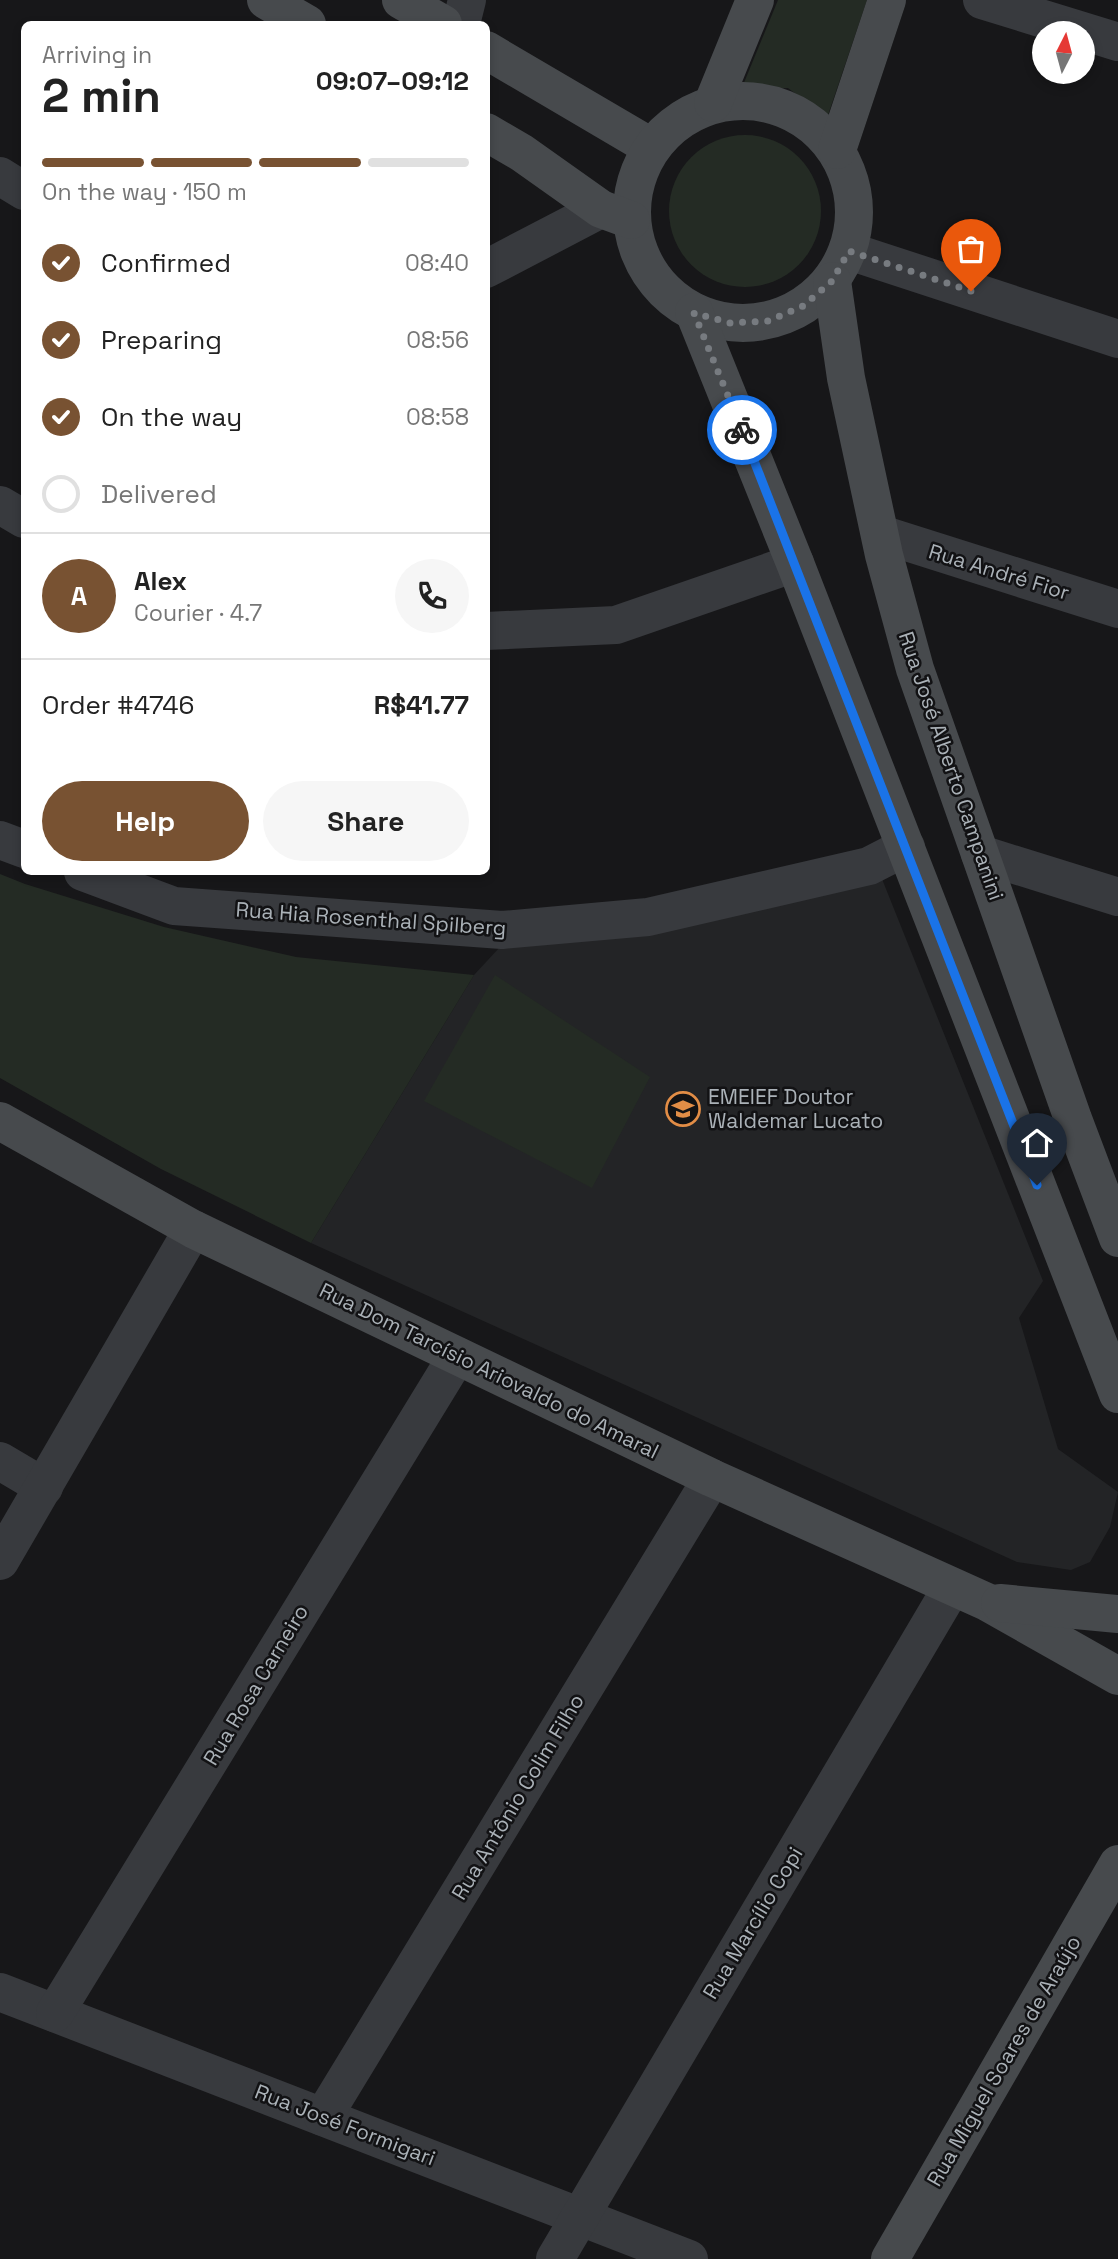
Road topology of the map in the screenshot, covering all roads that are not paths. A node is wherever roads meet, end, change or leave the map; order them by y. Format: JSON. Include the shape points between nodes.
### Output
{"nodes":[{"id":1,"x":266,"y":0,"type":"edge"},
{"id":2,"x":401,"y":0,"type":"edge"},
{"id":3,"x":467,"y":0,"type":"edge"},
{"id":4,"x":755,"y":0,"type":"edge"},
{"id":5,"x":887,"y":0,"type":"edge"},
{"id":6,"x":982,"y":0,"type":"edge"},
{"id":7,"x":302,"y":21,"type":"edge"},
{"id":8,"x":438,"y":21,"type":"edge"},
{"id":9,"x":462,"y":21,"type":"edge"},
{"id":10,"x":1118,"y":42,"type":"edge"},
{"id":11,"x":490,"y":52,"type":"edge"},
{"id":12,"x":713,"y":103,"type":"junction"},
{"id":13,"x":490,"y":134,"type":"edge"},
{"id":14,"x":651,"y":147,"type":"junction"},
{"id":15,"x":837,"y":150,"type":"junction"},
{"id":16,"x":0,"y":176,"type":"edge"},
{"id":17,"x":21,"y":189,"type":"edge"},
{"id":18,"x":616,"y":215,"type":"junction"},
{"id":19,"x":840,"y":266,"type":"junction"},
{"id":20,"x":490,"y":267,"type":"edge"},
{"id":21,"x":694,"y":313,"type":"junction"},
{"id":22,"x":1118,"y":339,"type":"edge"},
{"id":23,"x":0,"y":505,"type":"edge"},
{"id":24,"x":21,"y":517,"type":"edge"},
{"id":25,"x":881,"y":534,"type":"junction"},
{"id":26,"x":795,"y":563,"type":"junction"},
{"id":27,"x":1118,"y":609,"type":"edge"},
{"id":28,"x":490,"y":631,"type":"edge"},
{"id":29,"x":0,"y":840,"type":"edge"},
{"id":30,"x":906,"y":847,"type":"junction"},
{"id":31,"x":21,"y":848,"type":"edge"},
{"id":32,"x":980,"y":854,"type":"junction"},
{"id":33,"x":91,"y":875,"type":"edge"},
{"id":34,"x":1118,"y":897,"type":"edge"},
{"id":35,"x":0,"y":1121,"type":"edge"},
{"id":36,"x":193,"y":1229,"type":"junction"},
{"id":37,"x":1118,"y":1238,"type":"edge"},
{"id":38,"x":457,"y":1356,"type":"junction"},
{"id":39,"x":1118,"y":1394,"type":"edge"},
{"id":40,"x":0,"y":1461,"type":"edge"},
{"id":41,"x":712,"y":1478,"type":"junction"},
{"id":42,"x":44,"y":1487,"type":"junction"},
{"id":43,"x":0,"y":1561,"type":"edge"},
{"id":44,"x":952,"y":1587,"type":"junction"},
{"id":45,"x":987,"y":1602,"type":"junction"},
{"id":46,"x":1118,"y":1614,"type":"edge"},
{"id":47,"x":1118,"y":1676,"type":"edge"},
{"id":48,"x":1118,"y":1864,"type":"edge"},
{"id":49,"x":0,"y":1992,"type":"edge"},
{"id":50,"x":55,"y":2013,"type":"junction"},
{"id":51,"x":323,"y":2117,"type":"junction"},
{"id":52,"x":579,"y":2217,"type":"junction"},
{"id":53,"x":555,"y":2259,"type":"edge"},
{"id":54,"x":689,"y":2259,"type":"edge"},
{"id":55,"x":890,"y":2259,"type":"edge"}],
"edges":[{"from":1,"to":7,"type":"street"},
{"from":2,"to":8,"type":"street"},
{"from":3,"to":9,"type":"street"},
{"from":4,"to":12,"type":"street"},
{"from":5,"to":15,"type":"street"},
{"from":6,"to":10,"type":"street"},
{"from":11,"to":14,"type":"street"},
{"from":12,"to":14,"type":"street","via":[[679,120]]},
{"from":12,"to":15,"type":"street","via":[[749,100],[783,107],[813,124]]},
{"from":13,"to":18,"type":"street"},
{"from":14,"to":18,"type":"street"},
{"from":15,"to":19,"type":"street","via":[[852,182],[856,216]]},
{"from":16,"to":17,"type":"street"},
{"from":18,"to":20,"type":"street"},
{"from":18,"to":21,"type":"street","via":[[663,289]]},
{"from":19,"to":21,"type":"street","via":[[803,306],[768,321],[730,323]]},
{"from":19,"to":22,"type":"street"},
{"from":19,"to":25,"type":"street","name":"Rua José Alberto Campanini","via":[[846,378]]},
{"from":21,"to":26,"type":"street"},
{"from":23,"to":24,"type":"street"},
{"from":25,"to":27,"type":"street","name":"Rua André Fior"},
{"from":25,"to":32,"type":"street","name":"Rua José Alberto Campanini","via":[[915,668]]},
{"from":26,"to":28,"type":"street","via":[[616,625]]},
{"from":26,"to":30,"type":"street"},
{"from":29,"to":31,"type":"street"},
{"from":30,"to":33,"type":"street","name":"Rua Hia Rosenthal Spilberg","via":[[869,866],[648,918],[502,930],[174,906]]},
{"from":30,"to":39,"type":"street"},
{"from":32,"to":34,"type":"street"},
{"from":32,"to":37,"type":"street","name":"Rua José Alberto Campanini"},
{"from":35,"to":36,"type":"street","name":"Rua Dom Tarcísio Ariovaldo do Amaral"},
{"from":36,"to":38,"type":"street","name":"Rua Dom Tarcísio Ariovaldo do Amaral"},
{"from":36,"to":42,"type":"street"},
{"from":38,"to":41,"type":"street","name":"Rua Dom Tarcísio Ariovaldo do Amaral"},
{"from":38,"to":50,"type":"street","name":"Rua Rosa Carneiro"},
{"from":40,"to":42,"type":"street"},
{"from":41,"to":44,"type":"street","name":"Rua Dom Tarcísio Ariovaldo do Amaral"},
{"from":41,"to":51,"type":"street","name":"Rua Antônio Colim Filho"},
{"from":42,"to":43,"type":"street"},
{"from":44,"to":45,"type":"street","name":"Rua Dom Tarcísio Ariovaldo do Amaral"},
{"from":44,"to":52,"type":"street","name":"Rua Marcílio Copi"},
{"from":45,"to":46,"type":"street","name":"Rua Dom Tarcísio Ariovaldo do Amaral"},
{"from":45,"to":47,"type":"street","name":"Rua Dom Tarcísio Ariovaldo do Amaral"},
{"from":48,"to":55,"type":"street","name":"Rua Miguel Soares de Araújo"},
{"from":49,"to":50,"type":"street","name":"Rua José Formigari"},
{"from":50,"to":51,"type":"street","name":"Rua José Formigari"},
{"from":51,"to":52,"type":"street","name":"Rua José Formigari"},
{"from":52,"to":53,"type":"street","name":"Rua Marcílio Copi"},
{"from":52,"to":54,"type":"street","name":"Rua José Formigari"}]}
